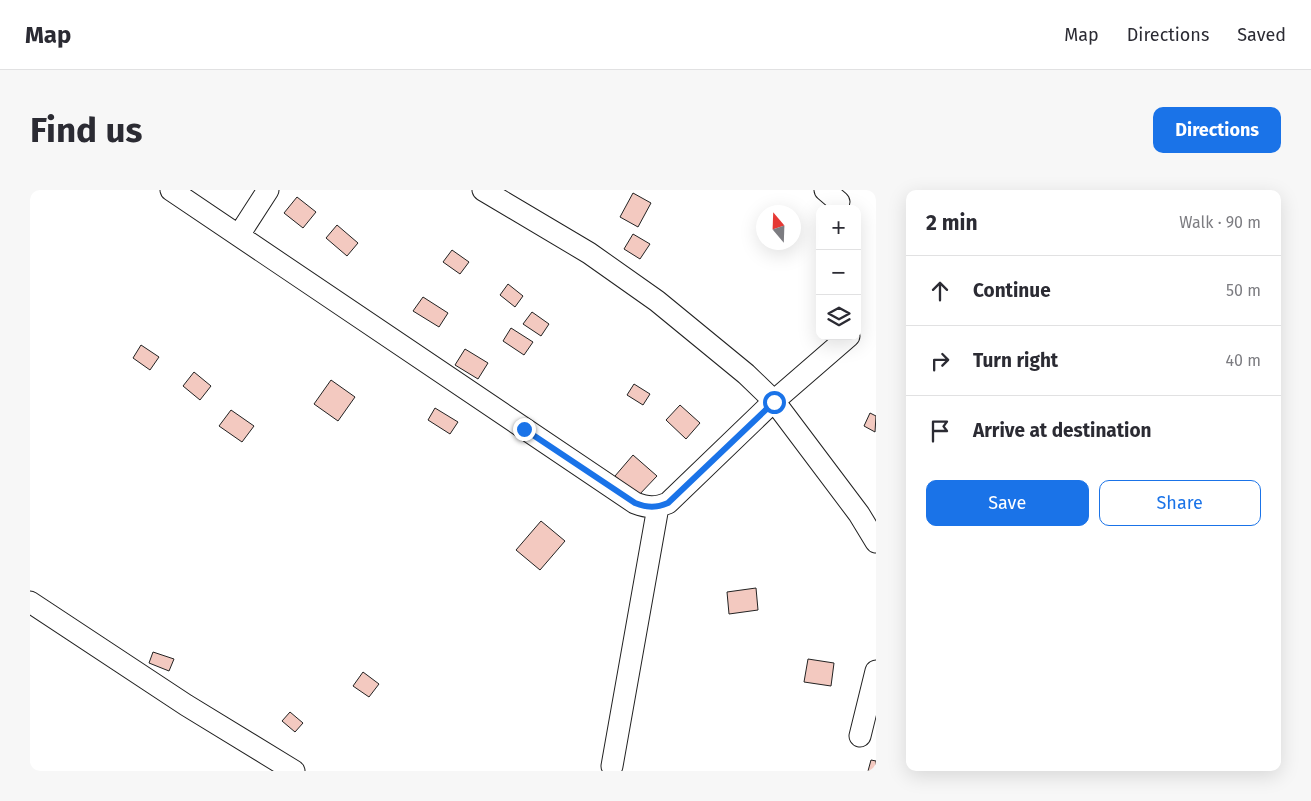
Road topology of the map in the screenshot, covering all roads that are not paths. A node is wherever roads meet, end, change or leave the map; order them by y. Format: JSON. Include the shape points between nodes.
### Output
{"nodes":[{"id":1,"x":171,"y":190,"type":"edge"},
{"id":2,"x":268,"y":190,"type":"edge"},
{"id":3,"x":483,"y":190,"type":"edge"},
{"id":4,"x":239,"y":235,"type":"junction"},
{"id":5,"x":844,"y":340,"type":"edge"},
{"id":6,"x":774,"y":402,"type":"junction"},
{"id":7,"x":658,"y":507,"type":"junction"},
{"id":8,"x":876,"y":542,"type":"edge"},
{"id":9,"x":30,"y":602,"type":"edge"},
{"id":10,"x":876,"y":672,"type":"edge"},
{"id":11,"x":860,"y":736,"type":"dead end"},
{"id":12,"x":612,"y":766,"type":"dead end"},
{"id":13,"x":294,"y":771,"type":"edge"}],
"edges":[{"from":1,"to":4,"type":"street"},
{"from":2,"to":4,"type":"street"},
{"from":3,"to":6,"type":"street","via":[[589,252],[657,301],[746,374]]},
{"from":4,"to":7,"type":"street","via":[[635,503]]},
{"from":5,"to":6,"type":"street"},
{"from":6,"to":7,"type":"street","via":[[668,503]]},
{"from":6,"to":8,"type":"street","via":[[859,514]]},
{"from":7,"to":12,"type":"street"},
{"from":9,"to":13,"type":"street","via":[[186,705]]},
{"from":10,"to":11,"type":"street"}]}
